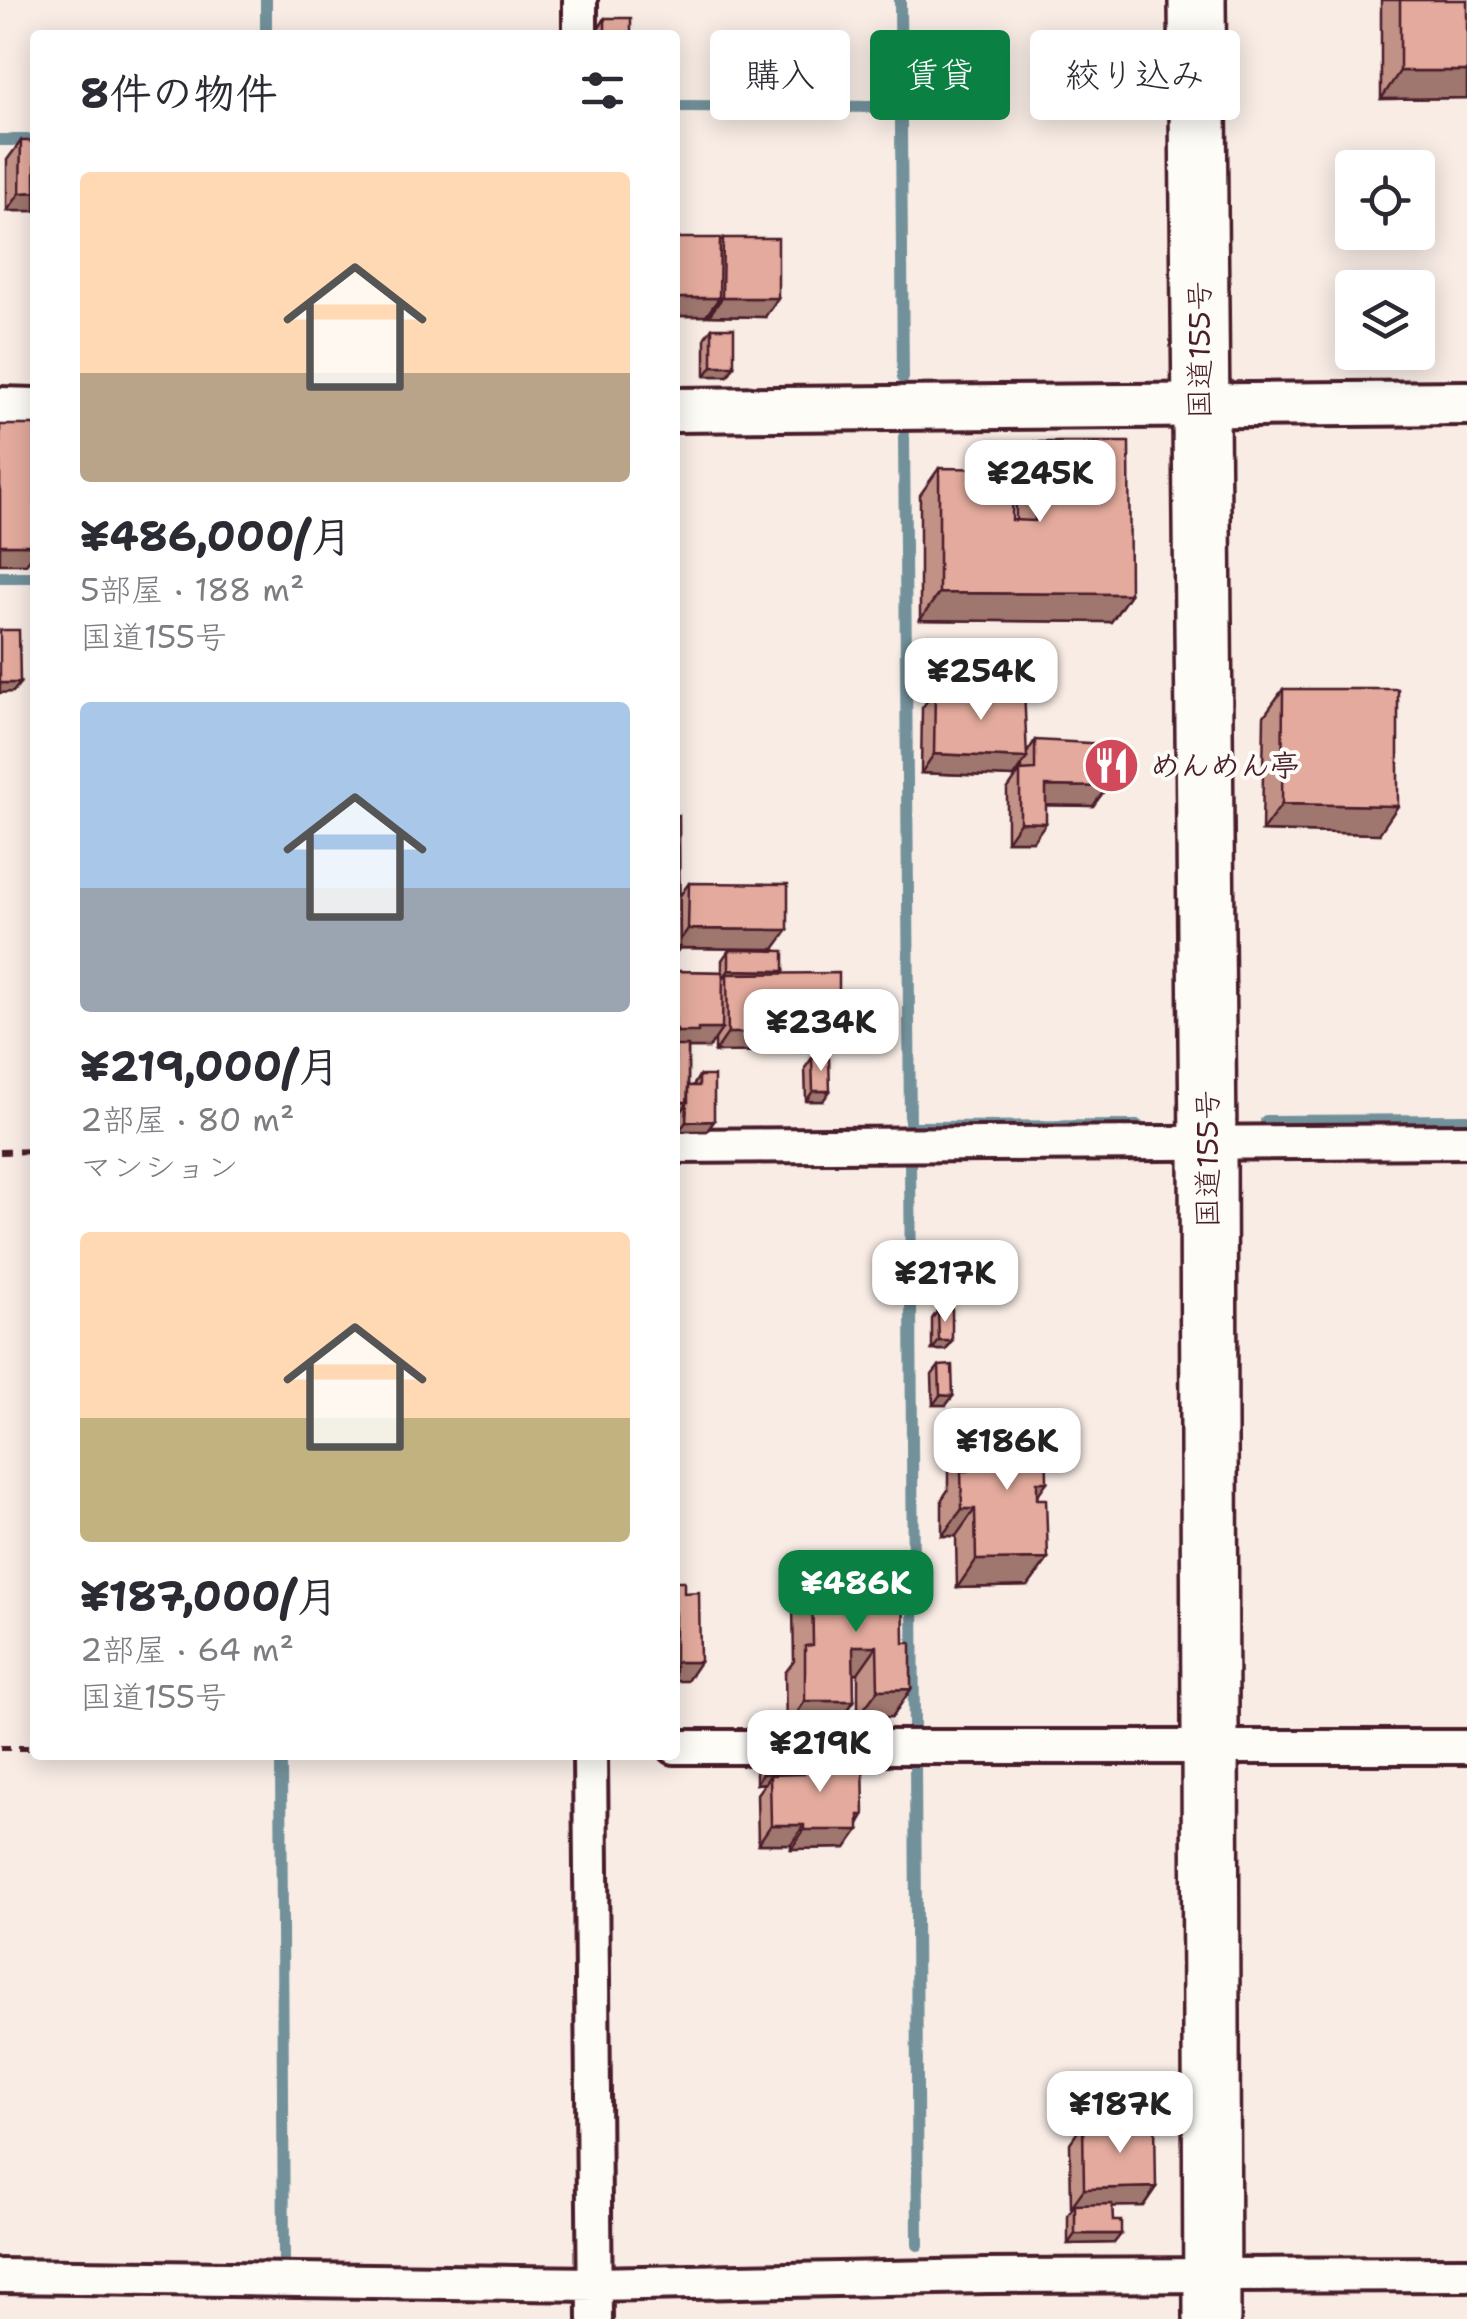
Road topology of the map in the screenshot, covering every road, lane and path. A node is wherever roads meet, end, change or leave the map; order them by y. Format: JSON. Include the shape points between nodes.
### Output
{"nodes":[{"id":1,"x":580,"y":0,"type":"edge"},
{"id":2,"x":1197,"y":0,"type":"edge"},
{"id":3,"x":580,"y":30,"type":"edge"},
{"id":4,"x":1467,"y":404,"type":"edge"},
{"id":5,"x":1200,"y":406,"type":"junction"},
{"id":6,"x":0,"y":410,"type":"edge"},
{"id":7,"x":30,"y":410,"type":"edge"},
{"id":8,"x":680,"y":410,"type":"edge"},
{"id":9,"x":1467,"y":1141,"type":"edge"},
{"id":10,"x":1208,"y":1142,"type":"junction"},
{"id":11,"x":680,"y":1146,"type":"edge"},
{"id":12,"x":30,"y":1151,"type":"edge"},
{"id":13,"x":0,"y":1152,"type":"edge"},
{"id":14,"x":1209,"y":1746,"type":"junction"},
{"id":15,"x":680,"y":1747,"type":"edge"},
{"id":16,"x":1467,"y":1747,"type":"edge"},
{"id":17,"x":0,"y":1748,"type":"edge"},
{"id":18,"x":30,"y":1748,"type":"edge"},
{"id":19,"x":590,"y":1760,"type":"edge"},
{"id":20,"x":1467,"y":2274,"type":"edge"},
{"id":21,"x":0,"y":2276,"type":"edge"},
{"id":22,"x":1212,"y":2298,"type":"edge"},
{"id":23,"x":595,"y":2304,"type":"edge"}],
"edges":[{"from":1,"to":3,"type":"street"},
{"from":2,"to":5,"type":"highway","name":"国道155号"},
{"from":4,"to":5,"type":"street"},
{"from":5,"to":8,"type":"street"},
{"from":5,"to":10,"type":"highway","name":"国道155号"},
{"from":6,"to":7,"type":"street"},
{"from":9,"to":10,"type":"street"},
{"from":10,"to":11,"type":"street"},
{"from":10,"to":14,"type":"highway","name":"国道155号"},
{"from":12,"to":13,"type":"path"},
{"from":14,"to":15,"type":"street"},
{"from":14,"to":16,"type":"street"},
{"from":14,"to":22,"type":"highway","name":"国道155号"},
{"from":17,"to":18,"type":"path"},
{"from":19,"to":23,"type":"street"},
{"from":20,"to":22,"type":"street"},
{"from":21,"to":23,"type":"street"},
{"from":22,"to":23,"type":"street","via":[[988,2276]]}]}
